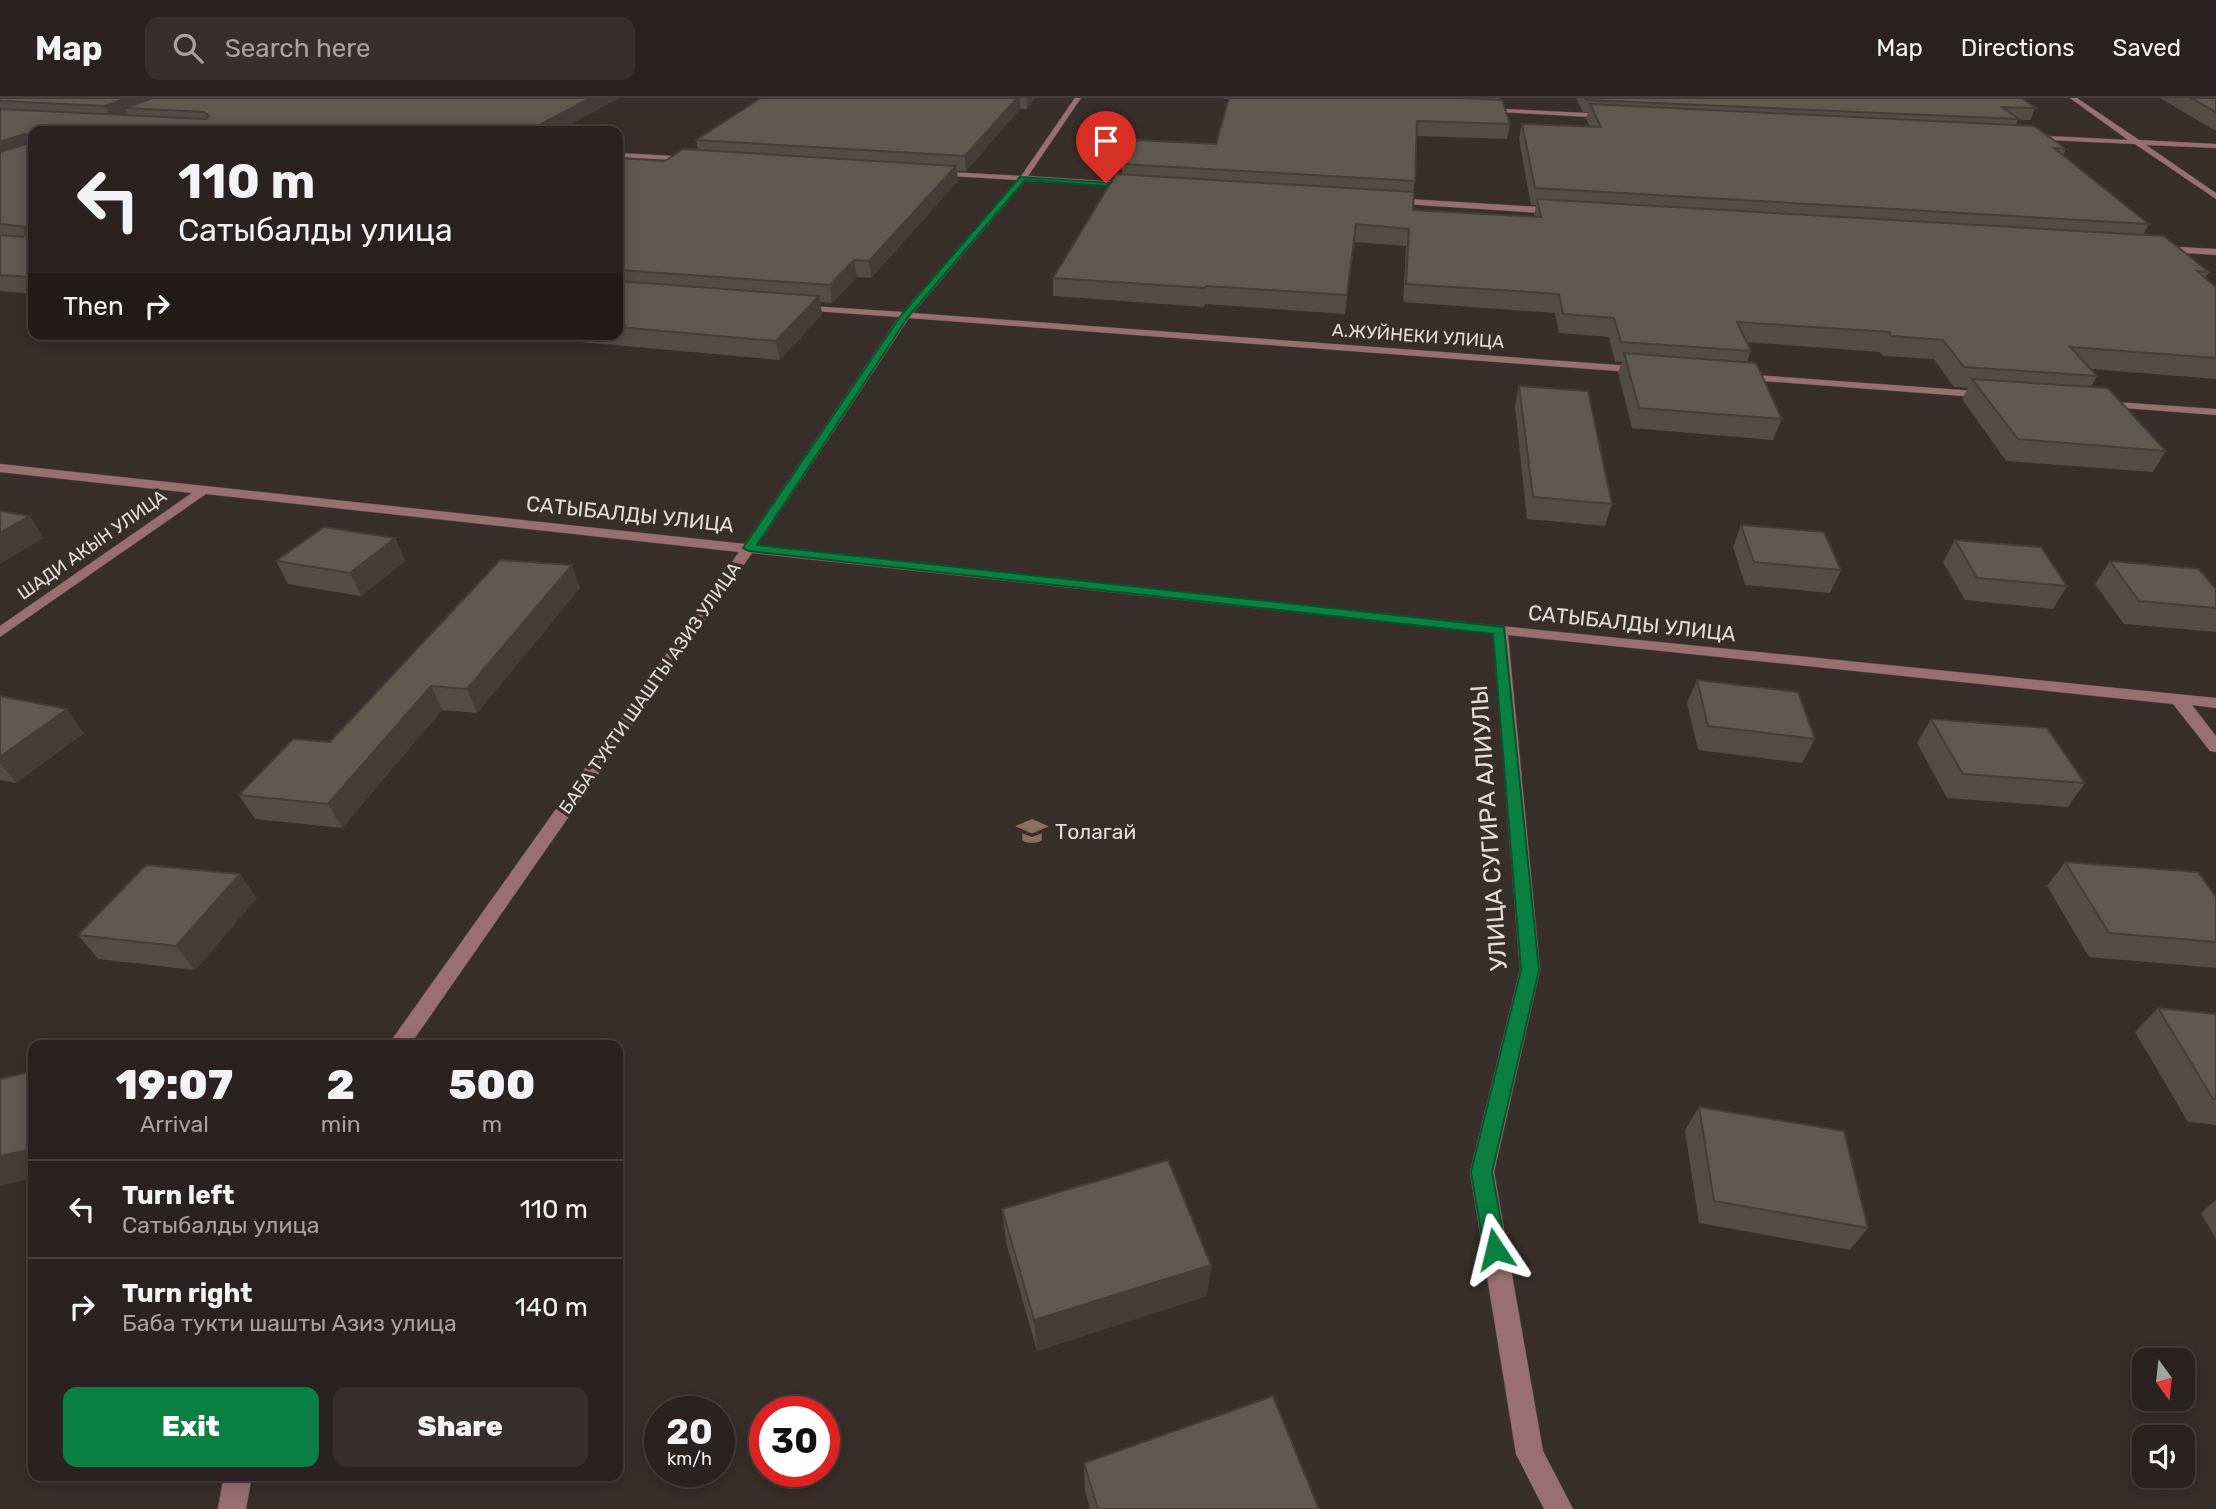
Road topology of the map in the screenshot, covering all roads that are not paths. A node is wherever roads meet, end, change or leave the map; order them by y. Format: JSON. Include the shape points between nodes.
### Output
{"nodes":[{"id":1,"x":1078,"y":98,"type":"edge"},
{"id":2,"x":1227,"y":98,"type":"edge"},
{"id":3,"x":2073,"y":98,"type":"edge"},
{"id":4,"x":1283,"y":101,"type":"edge"},
{"id":5,"x":1476,"y":110,"type":"edge"},
{"id":6,"x":1614,"y":117,"type":"edge"},
{"id":7,"x":2014,"y":136,"type":"edge"},
{"id":8,"x":2138,"y":142,"type":"junction"},
{"id":9,"x":2216,"y":146,"type":"edge"},
{"id":10,"x":623,"y":155,"type":"edge"},
{"id":11,"x":699,"y":159,"type":"edge"},
{"id":12,"x":929,"y":173,"type":"edge"},
{"id":13,"x":1023,"y":178,"type":"junction"},
{"id":14,"x":1148,"y":186,"type":"edge"},
{"id":15,"x":2216,"y":197,"type":"edge"},
{"id":16,"x":1384,"y":201,"type":"edge"},
{"id":17,"x":1564,"y":212,"type":"edge"},
{"id":18,"x":2147,"y":248,"type":"edge"},
{"id":19,"x":2216,"y":252,"type":"edge"},
{"id":20,"x":782,"y":306,"type":"edge"},
{"id":21,"x":905,"y":316,"type":"junction"},
{"id":22,"x":1658,"y":371,"type":"edge"},
{"id":23,"x":1728,"y":376,"type":"edge"},
{"id":24,"x":2007,"y":397,"type":"edge"},
{"id":25,"x":2090,"y":403,"type":"edge"},
{"id":26,"x":2216,"y":412,"type":"edge"},
{"id":27,"x":0,"y":468,"type":"edge"},
{"id":28,"x":205,"y":489,"type":"junction"},
{"id":29,"x":749,"y":548,"type":"junction"},
{"id":30,"x":1500,"y":630,"type":"junction"},
{"id":31,"x":0,"y":633,"type":"edge"},
{"id":32,"x":2179,"y":700,"type":"junction"},
{"id":33,"x":2216,"y":703,"type":"edge"},
{"id":34,"x":2216,"y":747,"type":"edge"},
{"id":35,"x":402,"y":1040,"type":"edge"},
{"id":36,"x":237,"y":1481,"type":"edge"},
{"id":37,"x":232,"y":1509,"type":"edge"},
{"id":38,"x":1559,"y":1509,"type":"edge"}],
"edges":[{"from":1,"to":13,"type":"street","name":"БАБА ТУКТИ ШАШТЫ АЗИЗ УЛИЦА"},
{"from":2,"to":4,"type":"street"},
{"from":3,"to":8,"type":"street"},
{"from":5,"to":6,"type":"street"},
{"from":7,"to":8,"type":"street"},
{"from":8,"to":9,"type":"street"},
{"from":8,"to":15,"type":"street"},
{"from":10,"to":11,"type":"street"},
{"from":12,"to":13,"type":"street"},
{"from":13,"to":14,"type":"street"},
{"from":13,"to":21,"type":"street","name":"БАБА ТУКТИ ШАШТЫ АЗИЗ УЛИЦА"},
{"from":16,"to":17,"type":"street"},
{"from":18,"to":19,"type":"street"},
{"from":20,"to":21,"type":"street","name":"А.ЖУЙНЕКИ УЛИЦА"},
{"from":21,"to":22,"type":"street","name":"А.ЖУЙНЕКИ УЛИЦА"},
{"from":21,"to":29,"type":"street","name":"БАБА ТУКТИ ШАШТЫ АЗИЗ УЛИЦА"},
{"from":23,"to":24,"type":"street"},
{"from":25,"to":26,"type":"street"},
{"from":27,"to":28,"type":"street","name":"САТЫБАЛДЫ УЛИЦА"},
{"from":28,"to":29,"type":"street","name":"САТЫБАЛДЫ УЛИЦА"},
{"from":28,"to":31,"type":"street","name":"ШАДИ АКЫН УЛИЦА"},
{"from":29,"to":30,"type":"street","name":"САТЫБАЛДЫ УЛИЦА"},
{"from":29,"to":35,"type":"street","name":"БАБА ТУКТИ ШАШТЫ АЗИЗ УЛИЦА"},
{"from":30,"to":32,"type":"street","name":"САТЫБАЛДЫ УЛИЦА"},
{"from":30,"to":38,"type":"street","name":"УЛИЦА СУГИРА АЛИУЛЫ","via":[[1530,970],[1482,1172],[1530,1454]]},
{"from":32,"to":33,"type":"street","name":"САТЫБАЛДЫ УЛИЦА"},
{"from":32,"to":34,"type":"street"},
{"from":36,"to":37,"type":"street"}]}
